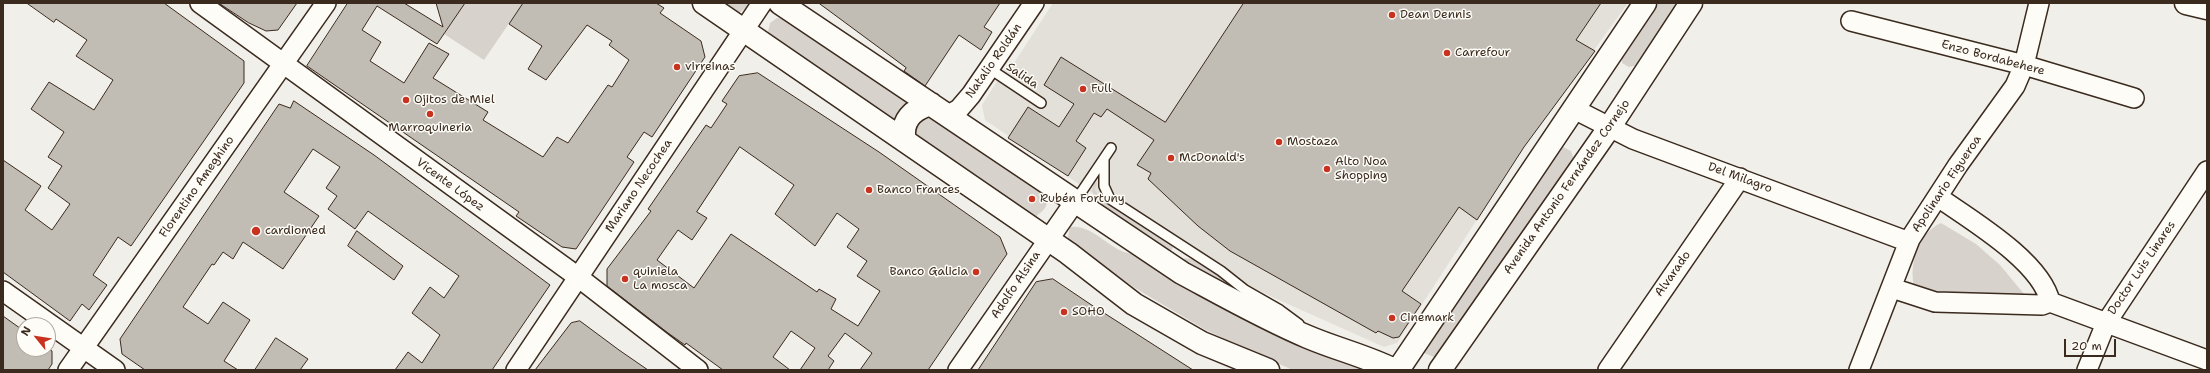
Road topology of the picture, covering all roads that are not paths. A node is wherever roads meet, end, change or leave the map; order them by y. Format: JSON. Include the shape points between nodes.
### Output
{"nodes":[{"id":1,"x":200,"y":3,"type":"edge"},
{"id":2,"x":326,"y":3,"type":"edge"},
{"id":3,"x":704,"y":3,"type":"edge"},
{"id":4,"x":762,"y":3,"type":"edge"},
{"id":5,"x":780,"y":3,"type":"edge"},
{"id":6,"x":1034,"y":3,"type":"edge"},
{"id":7,"x":1644,"y":3,"type":"edge"},
{"id":8,"x":1691,"y":3,"type":"edge"},
{"id":9,"x":2039,"y":3,"type":"edge"},
{"id":10,"x":2186,"y":3,"type":"edge"},
{"id":11,"x":2207,"y":8,"type":"edge"},
{"id":12,"x":1851,"y":21,"type":"dead end"},
{"id":13,"x":744,"y":30,"type":"junction"},
{"id":14,"x":284,"y":64,"type":"junction"},
{"id":15,"x":2024,"y":65,"type":"junction"},
{"id":16,"x":990,"y":69,"type":"junction"},
{"id":17,"x":2134,"y":98,"type":"dead end"},
{"id":18,"x":1042,"y":103,"type":"dead end"},
{"id":19,"x":1574,"y":109,"type":"junction"},
{"id":20,"x":940,"y":110,"type":"junction"},
{"id":21,"x":1609,"y":128,"type":"junction"},
{"id":22,"x":905,"y":141,"type":"junction"},
{"id":23,"x":1111,"y":148,"type":"dead end"},
{"id":24,"x":1104,"y":160,"type":"junction"},
{"id":25,"x":2207,"y":171,"type":"edge"},
{"id":26,"x":1740,"y":178,"type":"junction"},
{"id":27,"x":1938,"y":197,"type":"junction"},
{"id":28,"x":1076,"y":200,"type":"junction"},
{"id":29,"x":1048,"y":238,"type":"junction"},
{"id":30,"x":1909,"y":242,"type":"junction"},
{"id":31,"x":1176,"y":255,"type":"junction"},
{"id":32,"x":578,"y":277,"type":"junction"},
{"id":33,"x":1892,"y":288,"type":"junction"},
{"id":34,"x":3,"y":291,"type":"edge"},
{"id":35,"x":2050,"y":302,"type":"junction"},
{"id":36,"x":2106,"y":323,"type":"junction"},
{"id":37,"x":83,"y":348,"type":"junction"},
{"id":38,"x":2207,"y":360,"type":"edge"},
{"id":39,"x":68,"y":370,"type":"edge"},
{"id":40,"x":115,"y":370,"type":"edge"},
{"id":41,"x":516,"y":370,"type":"edge"},
{"id":42,"x":698,"y":370,"type":"edge"},
{"id":43,"x":958,"y":370,"type":"edge"},
{"id":44,"x":1268,"y":370,"type":"edge"},
{"id":45,"x":1394,"y":370,"type":"edge"},
{"id":46,"x":1398,"y":370,"type":"edge"},
{"id":47,"x":1440,"y":370,"type":"edge"},
{"id":48,"x":1608,"y":370,"type":"edge"},
{"id":49,"x":1860,"y":370,"type":"edge"},
{"id":50,"x":2087,"y":370,"type":"edge"}],
"edges":[{"from":1,"to":14,"type":"street","name":"Vicente López"},
{"from":2,"to":14,"type":"street","name":"Florentino Ameghino"},
{"from":3,"to":13,"type":"main road"},
{"from":4,"to":13,"type":"street","name":"Mariano Necochea"},
{"from":5,"to":20,"type":"main road"},
{"from":6,"to":16,"type":"street","name":"Natalio Roldán"},
{"from":7,"to":19,"type":"main road"},
{"from":8,"to":21,"type":"main road","name":"Avenida Antonio Fernández Cornejo"},
{"from":9,"to":15,"type":"street","name":"Apolinario Figueroa"},
{"from":10,"to":11,"type":"main road"},
{"from":12,"to":15,"type":"street","name":"Enzo Bordabehere"},
{"from":13,"to":22,"type":"main road"},
{"from":13,"to":32,"type":"street","name":"Mariano Necochea"},
{"from":14,"to":32,"type":"street","name":"Vicente López"},
{"from":14,"to":37,"type":"street","name":"Florentino Ameghino"},
{"from":15,"to":17,"type":"street","name":"Enzo Bordabehere"},
{"from":15,"to":27,"type":"street","name":"Apolinario Figueroa","via":[[2015,86]]},
{"from":16,"to":18,"type":"lane","name":"Salida"},
{"from":16,"to":20,"type":"street","name":"Natalio Roldán","via":[[959,109]]},
{"from":19,"to":21,"type":"street","name":"Del Milagro"},
{"from":19,"to":46,"type":"main road"},
{"from":20,"to":22,"type":"main road","via":[[916,110],[908,117],[903,132]]},
{"from":20,"to":28,"type":"main road"},
{"from":21,"to":26,"type":"street","name":"Del Milagro"},
{"from":21,"to":47,"type":"main road","name":"Avenida Antonio Fernández Cornejo"},
{"from":22,"to":29,"type":"main road"},
{"from":23,"to":24,"type":"lane"},
{"from":24,"to":28,"type":"lane"},
{"from":24,"to":31,"type":"lane","via":[[1104,186],[1110,199]]},
{"from":25,"to":36,"type":"street","name":"Doctor Luis Linares"},
{"from":26,"to":30,"type":"street","name":"Del Milagro"},
{"from":26,"to":48,"type":"street","name":"Alvarado"},
{"from":27,"to":30,"type":"street","name":"Apolinario Figueroa"},
{"from":27,"to":35,"type":"street","via":[[2021,257],[2034,270],[2048,293]]},
{"from":28,"to":29,"type":"street","name":"Adolfo Alsina"},
{"from":28,"to":31,"type":"main road"},
{"from":29,"to":43,"type":"street","name":"Adolfo Alsina"},
{"from":29,"to":44,"type":"main road","via":[[1134,304],[1202,343]]},
{"from":30,"to":33,"type":"street","name":"Apolinario Figueroa"},
{"from":31,"to":45,"type":"main road","via":[[1224,295],[1308,337],[1371,359]]},
{"from":32,"to":41,"type":"street","name":"Mariano Necochea"},
{"from":32,"to":42,"type":"street","name":"Vicente López"},
{"from":33,"to":35,"type":"street","via":[[1935,302]]},
{"from":33,"to":49,"type":"street","name":"Apolinario Figueroa"},
{"from":34,"to":37,"type":"street"},
{"from":35,"to":36,"type":"street"},
{"from":36,"to":38,"type":"street"},
{"from":36,"to":50,"type":"street","name":"Doctor Luis Linares"},
{"from":37,"to":39,"type":"street","name":"Florentino Ameghino"},
{"from":37,"to":40,"type":"street"}]}
